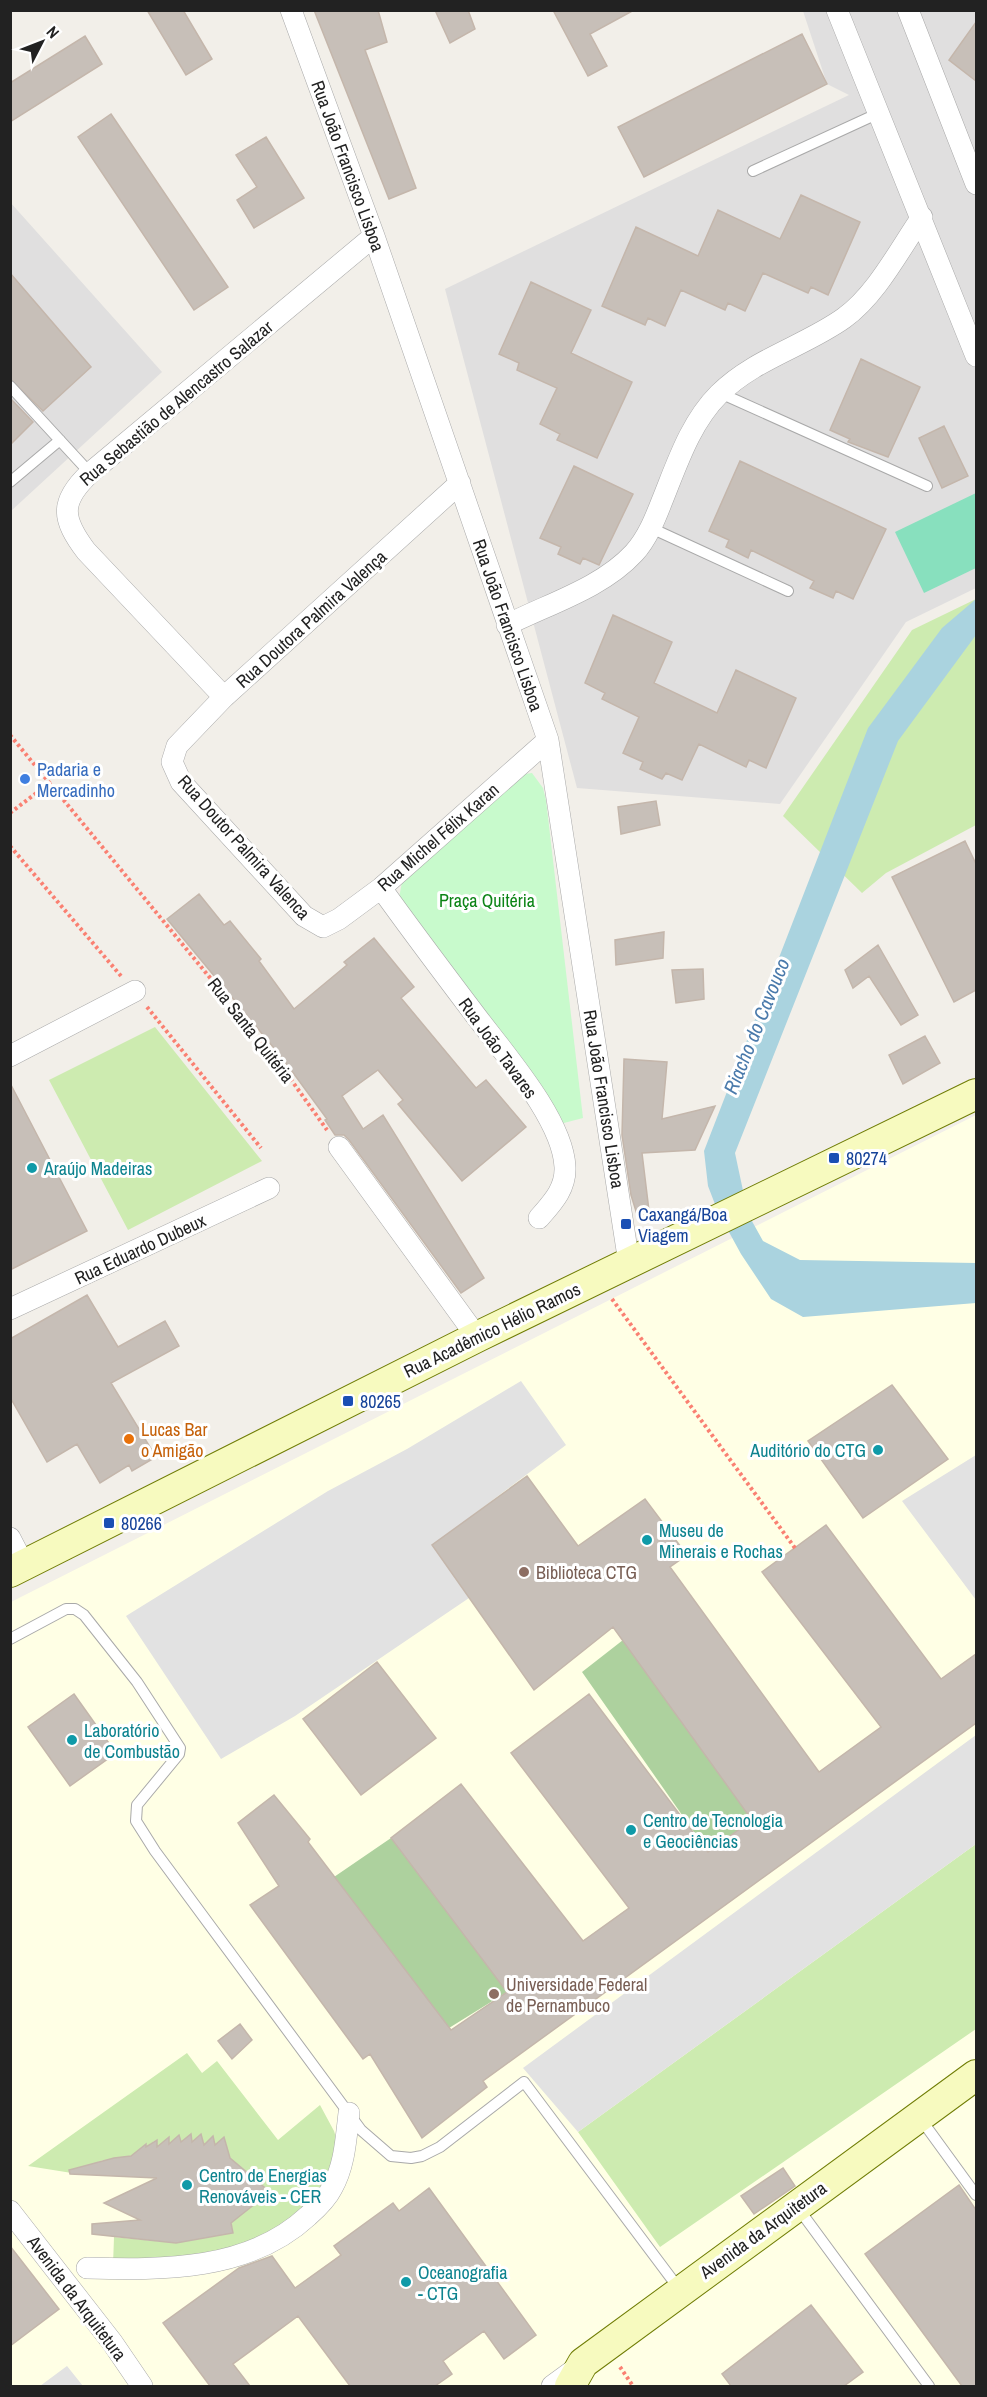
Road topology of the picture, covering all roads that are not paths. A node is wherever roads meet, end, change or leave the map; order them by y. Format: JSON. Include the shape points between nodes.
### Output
{"nodes":[{"id":1,"x":291,"y":10,"type":"edge"},
{"id":2,"x":837,"y":10,"type":"edge"},
{"id":3,"x":908,"y":10,"type":"edge"},
{"id":4,"x":879,"y":114,"type":"junction"},
{"id":5,"x":753,"y":171,"type":"dead end"},
{"id":6,"x":976,"y":184,"type":"edge"},
{"id":7,"x":922,"y":217,"type":"junction"},
{"id":8,"x":374,"y":236,"type":"junction"},
{"id":9,"x":976,"y":356,"type":"edge"},
{"id":10,"x":10,"y":386,"type":"edge"},
{"id":11,"x":720,"y":393,"type":"junction"},
{"id":12,"x":60,"y":440,"type":"junction"},
{"id":13,"x":90,"y":473,"type":"junction"},
{"id":14,"x":10,"y":482,"type":"edge"},
{"id":15,"x":460,"y":483,"type":"junction"},
{"id":16,"x":927,"y":486,"type":"dead end"},
{"id":17,"x":651,"y":528,"type":"junction"},
{"id":18,"x":789,"y":591,"type":"dead end"},
{"id":19,"x":507,"y":624,"type":"junction"},
{"id":20,"x":224,"y":697,"type":"junction"},
{"id":21,"x":548,"y":740,"type":"junction"},
{"id":22,"x":172,"y":762,"type":"joint"},
{"id":23,"x":381,"y":888,"type":"junction"},
{"id":24,"x":323,"y":927,"type":"joint"},
{"id":25,"x":135,"y":991,"type":"dead end"},
{"id":26,"x":10,"y":1056,"type":"edge"},
{"id":27,"x":976,"y":1094,"type":"edge"},
{"id":28,"x":339,"y":1147,"type":"road end"},
{"id":29,"x":269,"y":1188,"type":"dead end"},
{"id":30,"x":539,"y":1218,"type":"dead end"},
{"id":31,"x":629,"y":1263,"type":"junction"},
{"id":32,"x":10,"y":1310,"type":"edge"},
{"id":33,"x":477,"y":1337,"type":"junction"},
{"id":34,"x":10,"y":1538,"type":"edge"},
{"id":35,"x":17,"y":1569,"type":"edge"},
{"id":36,"x":10,"y":1639,"type":"edge"},
{"id":37,"x":976,"y":2076,"type":"edge"},
{"id":38,"x":349,"y":2113,"type":"junction"},
{"id":39,"x":920,"y":2117,"type":"junction"},
{"id":40,"x":976,"y":2195,"type":"edge"},
{"id":41,"x":796,"y":2205,"type":"junction"},
{"id":42,"x":10,"y":2211,"type":"edge"},
{"id":43,"x":87,"y":2268,"type":"dead end"},
{"id":44,"x":680,"y":2290,"type":"junction"},
{"id":45,"x":577,"y":2375,"type":"edge"},
{"id":46,"x":142,"y":2386,"type":"edge"},
{"id":47,"x":552,"y":2386,"type":"edge"},
{"id":48,"x":929,"y":2386,"type":"edge"}],
"edges":[{"from":1,"to":8,"type":"street","name":"Rua João Francisco Lisboa"},
{"from":2,"to":4,"type":"street"},
{"from":3,"to":6,"type":"street"},
{"from":4,"to":5,"type":"lane"},
{"from":4,"to":7,"type":"street"},
{"from":7,"to":9,"type":"street"},
{"from":7,"to":11,"type":"street","via":[[868,295],[846,316]]},
{"from":8,"to":13,"type":"street","name":"Rua Sebastião de Alencastro Salazar"},
{"from":8,"to":15,"type":"street","name":"Rua João Francisco Lisboa"},
{"from":10,"to":12,"type":"lane"},
{"from":11,"to":16,"type":"lane"},
{"from":11,"to":17,"type":"street","via":[[692,429]]},
{"from":12,"to":13,"type":"lane"},
{"from":12,"to":14,"type":"lane"},
{"from":13,"to":20,"type":"street","name":"Rua Sebastião de Alencastro Salazar","via":[[75,487],[67,507],[68,525],[86,551]]},
{"from":15,"to":19,"type":"street","name":"Rua João Francisco Lisboa"},
{"from":15,"to":20,"type":"street","name":"Rua Doutora Palmira Valença"},
{"from":17,"to":18,"type":"lane"},
{"from":17,"to":19,"type":"street","via":[[634,553],[605,577]]},
{"from":19,"to":21,"type":"street","name":"Rua João Francisco Lisboa"},
{"from":20,"to":22,"type":"street","name":"Rua Doutora Palmira Valença","via":[[177,746]]},
{"from":21,"to":23,"type":"street","name":"Rua Michel Félix Karan"},
{"from":21,"to":31,"type":"street","name":"Rua João Francisco Lisboa"},
{"from":22,"to":24,"type":"street","name":"Rua Doutor Palmira Valenca","via":[[181,782],[304,916]]},
{"from":23,"to":24,"type":"street","name":"Rua Michel Félix Karan"},
{"from":23,"to":30,"type":"street","name":"Rua João Tavares","via":[[532,1092],[558,1137],[565,1169],[563,1183],[558,1197]]},
{"from":25,"to":26,"type":"street"},
{"from":27,"to":31,"type":"street","name":"Rua Acadêmico Hélio Ramos"},
{"from":28,"to":33,"type":"street"},
{"from":29,"to":32,"type":"street","name":"Rua Eduardo Dubeux"},
{"from":31,"to":33,"type":"street","name":"Rua Acadêmico Hélio Ramos"},
{"from":33,"to":35,"type":"street","name":"Rua Acadêmico Hélio Ramos"},
{"from":34,"to":35,"type":"street"},
{"from":36,"to":38,"type":"lane","via":[[66,1609],[75,1609],[137,1682],[180,1748],[137,1805],[136,1821]]},
{"from":37,"to":39,"type":"street","name":"Avenida da Arquitetura"},
{"from":38,"to":43,"type":"street","via":[[344,2154],[332,2190],[298,2225],[275,2240],[222,2261],[136,2270]]},
{"from":38,"to":44,"type":"lane","via":[[382,2151],[411,2158],[431,2153],[524,2082]]},
{"from":39,"to":40,"type":"lane"},
{"from":39,"to":41,"type":"street","name":"Avenida da Arquitetura"},
{"from":41,"to":44,"type":"street","name":"Avenida da Arquitetura"},
{"from":41,"to":48,"type":"lane"},
{"from":42,"to":46,"type":"street","name":"Avenida da Arquitetura"},
{"from":44,"to":45,"type":"street","name":"Avenida da Arquitetura"},
{"from":45,"to":47,"type":"street","name":"Avenida da Arquitetura"}]}
